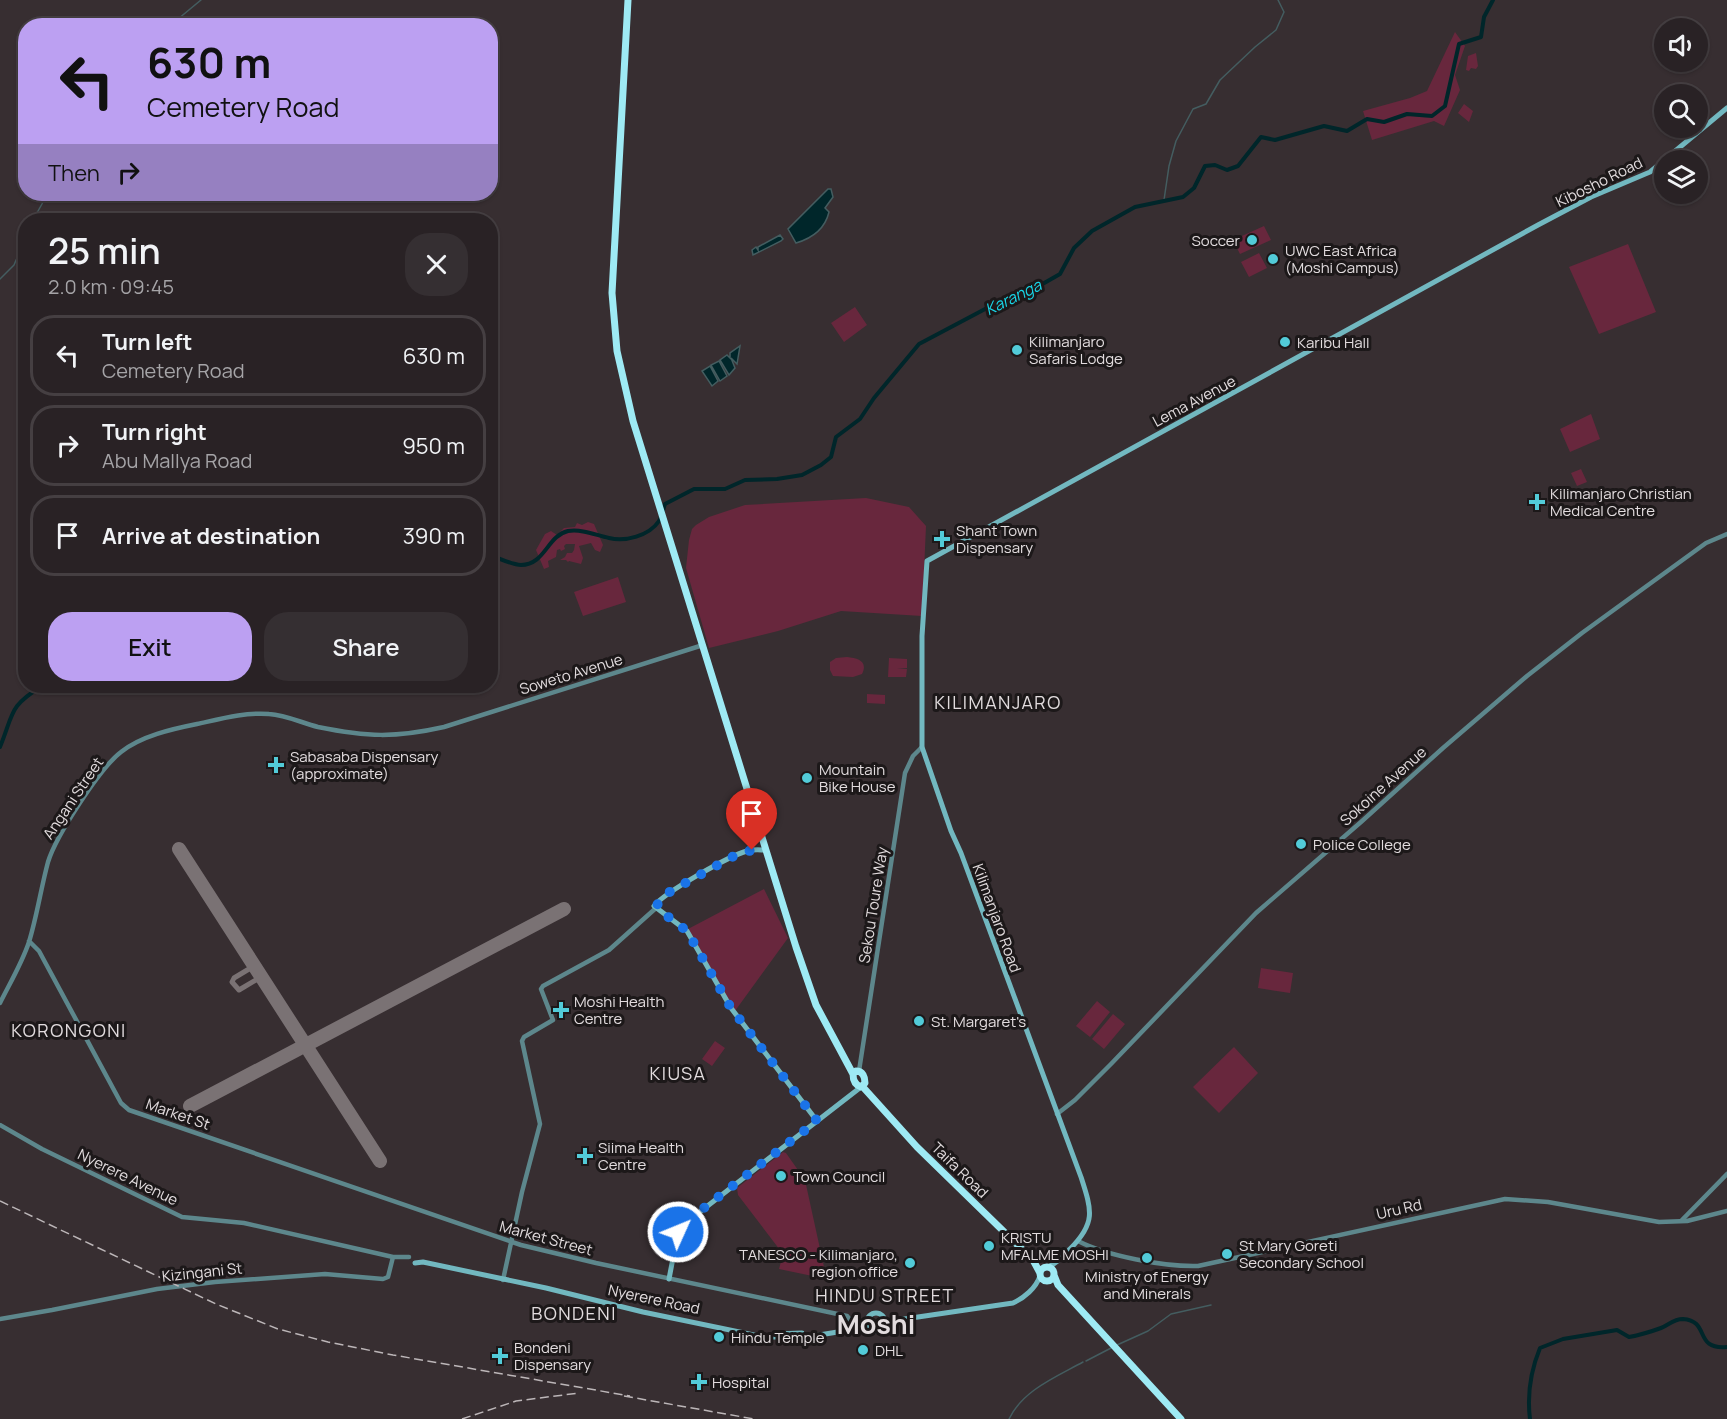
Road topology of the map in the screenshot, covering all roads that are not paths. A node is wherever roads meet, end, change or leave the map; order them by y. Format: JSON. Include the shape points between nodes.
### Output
{"nodes":[{"id":1,"x":628,"y":0,"type":"edge"},
{"id":2,"x":1727,"y":108,"type":"edge"},
{"id":3,"x":1471,"y":263,"type":"joint"},
{"id":4,"x":1727,"y":534,"type":"edge"},
{"id":5,"x":927,"y":561,"type":"joint"},
{"id":6,"x":703,"y":645,"type":"junction"},
{"id":7,"x":270,"y":714,"type":"joint"},
{"id":8,"x":921,"y":747,"type":"junction"},
{"id":9,"x":766,"y":850,"type":"junction"},
{"id":10,"x":655,"y":906,"type":"junction"},
{"id":11,"x":29,"y":941,"type":"junction"},
{"id":12,"x":0,"y":1004,"type":"edge"},
{"id":13,"x":858,"y":1080,"type":"junction"},
{"id":14,"x":1057,"y":1114,"type":"junction"},
{"id":15,"x":817,"y":1121,"type":"junction"},
{"id":16,"x":0,"y":1125,"type":"edge"},
{"id":17,"x":237,"y":1146,"type":"joint"},
{"id":18,"x":1727,"y":1174,"type":"edge"},
{"id":19,"x":1727,"y":1211,"type":"edge"},
{"id":20,"x":1682,"y":1220,"type":"junction"},
{"id":21,"x":510,"y":1241,"type":"junction"},
{"id":22,"x":1078,"y":1241,"type":"junction"},
{"id":23,"x":393,"y":1257,"type":"junction"},
{"id":24,"x":408,"y":1259,"type":"dead end"},
{"id":25,"x":416,"y":1260,"type":"dead end"},
{"id":26,"x":1046,"y":1275,"type":"junction"},
{"id":27,"x":669,"y":1279,"type":"junction"},
{"id":28,"x":503,"y":1280,"type":"junction"},
{"id":29,"x":582,"y":1297,"type":"junction"},
{"id":30,"x":0,"y":1319,"type":"edge"},
{"id":31,"x":869,"y":1319,"type":"junction"},
{"id":32,"x":884,"y":1322,"type":"junction"},
{"id":33,"x":854,"y":1325,"type":"junction"},
{"id":34,"x":871,"y":1330,"type":"junction"},
{"id":35,"x":1181,"y":1419,"type":"edge"}],
"edges":[{"from":1,"to":6,"type":"highway","name":"Taifa Road","via":[[613,254],[613,320],[626,393]]},
{"from":2,"to":3,"type":"main road","name":"Kibosho Road","via":[[1650,172],[1591,197]]},
{"from":3,"to":5,"type":"main road","name":"Lema Avenue"},
{"from":4,"to":14,"type":"street","name":"Sokoine Avenue","via":[[1698,548],[1582,633],[1443,748],[1256,913],[1111,1064]]},
{"from":5,"to":8,"type":"main road","name":"Kilimanjaro Road"},
{"from":6,"to":7,"type":"street","name":"Soweto Avenue","via":[[424,732],[366,736]]},
{"from":6,"to":9,"type":"highway","name":"Taifa Road"},
{"from":7,"to":11,"type":"street","name":"Angani Street","via":[[174,729],[118,754],[68,821],[53,849]]},
{"from":8,"to":13,"type":"street","name":"Sekou Toure Way","via":[[905,773]]},
{"from":8,"to":14,"type":"main road","name":"Kilimanjaro Road"},
{"from":9,"to":10,"type":"main road","via":[[732,857],[666,894]]},
{"from":9,"to":13,"type":"highway","name":"Taifa Road","via":[[812,994],[826,1027]]},
{"from":10,"to":15,"type":"main road","via":[[687,931],[731,1008]]},
{"from":10,"to":21,"type":"street","via":[[609,950],[542,987],[553,1020],[522,1041],[539,1126]]},
{"from":11,"to":12,"type":"street","name":"Angani Street"},
{"from":11,"to":17,"type":"street","name":"Market St","via":[[46,963],[124,1107]]},
{"from":13,"to":15,"type":"main road"},
{"from":13,"to":26,"type":"highway","name":"Taifa Road","via":[[895,1125]]},
{"from":14,"to":22,"type":"main road","name":"Kilimanjaro Road","via":[[1091,1210],[1089,1224]]},
{"from":15,"to":27,"type":"main road","via":[[683,1225],[677,1236]]},
{"from":16,"to":23,"type":"street","name":"Nyerere Avenue","via":[[182,1217],[244,1223]]},
{"from":17,"to":21,"type":"street","name":"Market Street"},
{"from":18,"to":20,"type":"street"},
{"from":19,"to":20,"type":"street","name":"Uru Rd"},
{"from":20,"to":22,"type":"street","name":"Uru Rd","via":[[1659,1222],[1548,1202],[1505,1199],[1197,1266],[1111,1253]]},
{"from":21,"to":27,"type":"street","name":"Market Street"},
{"from":21,"to":28,"type":"street"},
{"from":22,"to":26,"type":"main road","name":"Kilimanjaro Road"},
{"from":23,"to":24,"type":"street"},
{"from":23,"to":30,"type":"street","name":"Kizingani St","via":[[388,1277],[383,1279],[325,1274],[215,1282],[156,1289]]},
{"from":25,"to":28,"type":"main road"},
{"from":26,"to":32,"type":"main road","via":[[1013,1303]]},
{"from":26,"to":35,"type":"highway","name":"Taifa Road","via":[[1097,1325]]},
{"from":27,"to":33,"type":"street","name":"Market Street","via":[[847,1316]]},
{"from":28,"to":29,"type":"main road"},
{"from":29,"to":33,"type":"main road","name":"Nyerere Road","via":[[764,1333],[808,1333]]},
{"from":29,"to":34,"type":"main road","name":"Nyerere Road","via":[[764,1337]]},
{"from":31,"to":32,"type":"main road","via":[[878,1314]]},
{"from":31,"to":33,"type":"main road","name":"Nyerere Road"},
{"from":31,"to":34,"type":"main road"},
{"from":32,"to":34,"type":"main road","via":[[880,1330]]}]}
